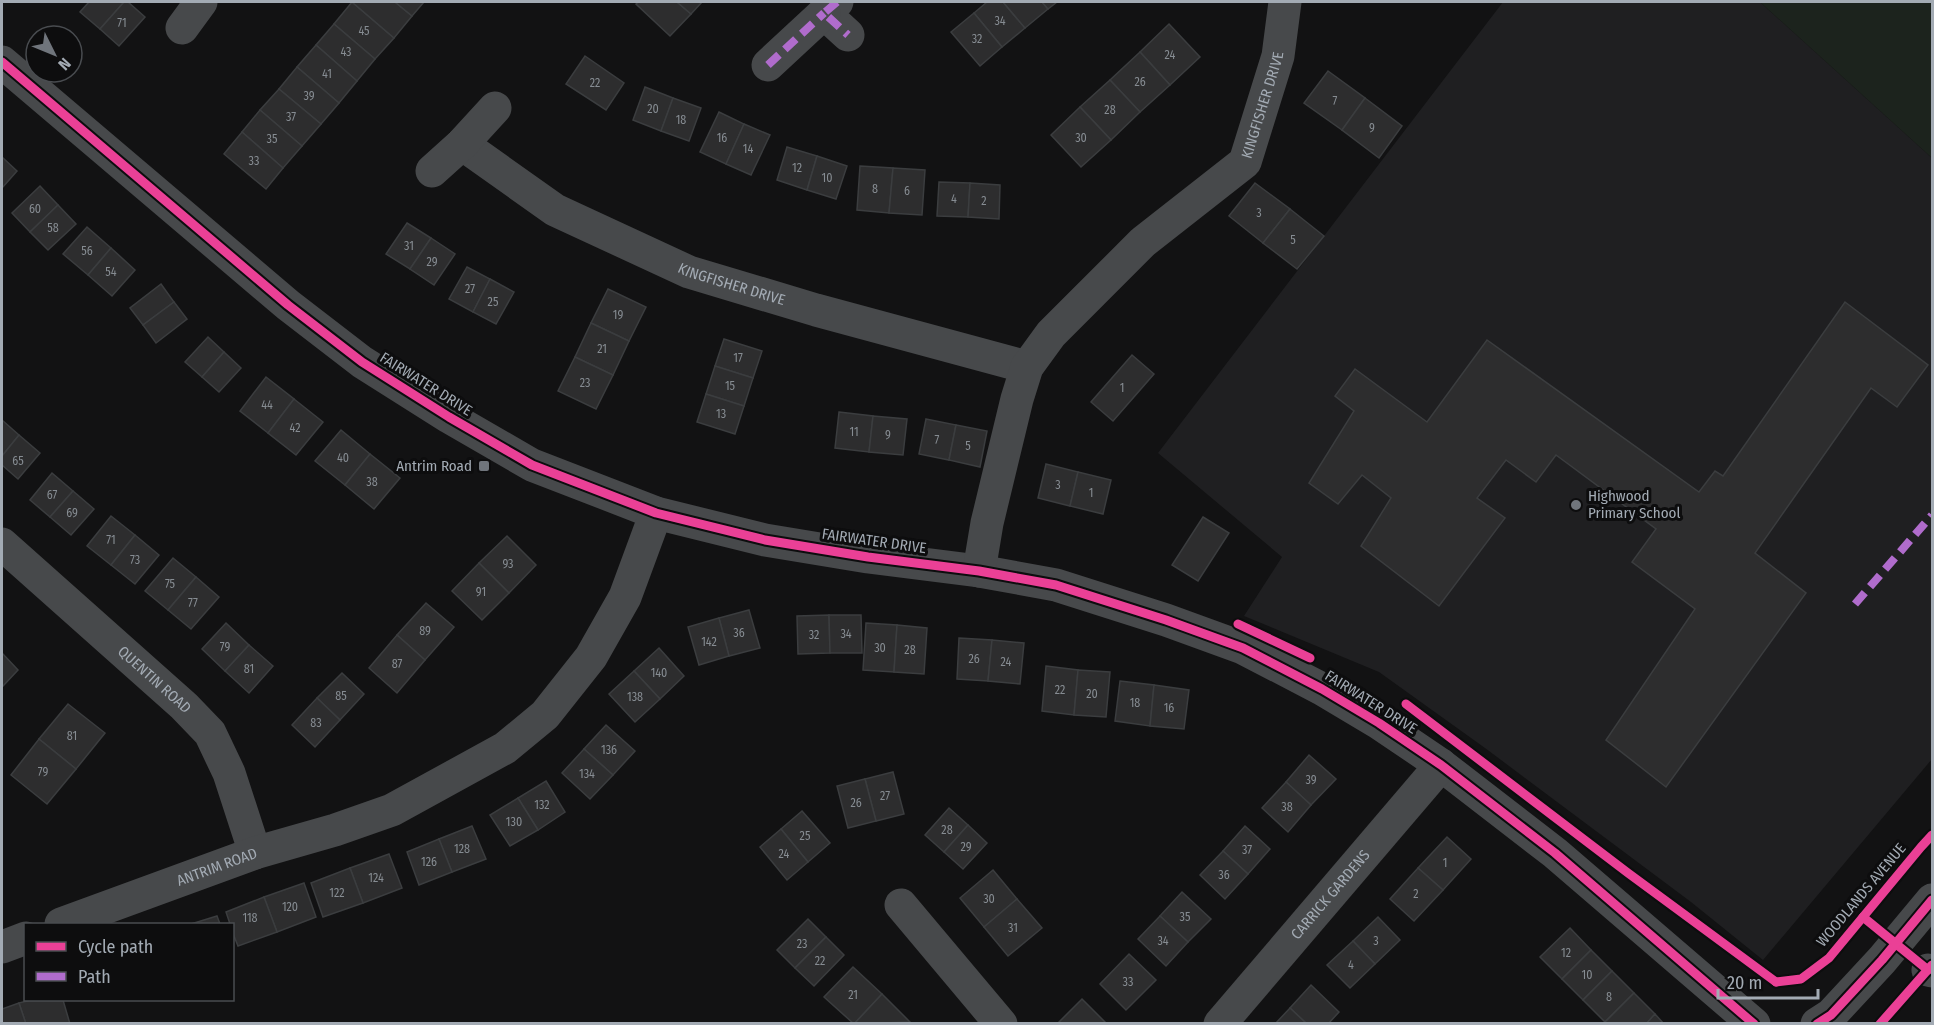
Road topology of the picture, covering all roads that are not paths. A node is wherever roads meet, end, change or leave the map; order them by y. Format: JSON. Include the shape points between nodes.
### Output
{"nodes":[{"id":1,"x":201,"y":2,"type":"edge"},
{"id":2,"x":1285,"y":2,"type":"edge"},
{"id":3,"x":830,"y":7,"type":"edge"},
{"id":4,"x":182,"y":28,"type":"dead end"},
{"id":5,"x":848,"y":35,"type":"dead end"},
{"id":6,"x":2,"y":62,"type":"edge"},
{"id":7,"x":768,"y":65,"type":"dead end"},
{"id":8,"x":495,"y":108,"type":"dead end"},
{"id":9,"x":462,"y":144,"type":"junction"},
{"id":10,"x":432,"y":171,"type":"dead end"},
{"id":11,"x":1027,"y":367,"type":"junction"},
{"id":12,"x":656,"y":513,"type":"junction"},
{"id":13,"x":2,"y":544,"type":"edge"},
{"id":14,"x":979,"y":571,"type":"junction"},
{"id":15,"x":1441,"y":765,"type":"junction"},
{"id":16,"x":255,"y":853,"type":"junction"},
{"id":17,"x":1932,"y":900,"type":"edge"},
{"id":18,"x":901,"y":905,"type":"dead end"},
{"id":19,"x":64,"y":923,"type":"edge"},
{"id":20,"x":24,"y":939,"type":"edge"},
{"id":21,"x":2,"y":947,"type":"edge"},
{"id":22,"x":1002,"y":1023,"type":"edge"},
{"id":23,"x":1220,"y":1023,"type":"edge"},
{"id":24,"x":1754,"y":1023,"type":"edge"},
{"id":25,"x":1817,"y":1023,"type":"edge"}],
"edges":[{"from":1,"to":4,"type":"street"},
{"from":2,"to":11,"type":"street","name":"KINGFISHER DRIVE","via":[[1278,56],[1245,162],[1143,242],[1051,334]]},
{"from":3,"to":5,"type":"street"},
{"from":3,"to":7,"type":"street"},
{"from":6,"to":12,"type":"street","name":"FAIRWATER DRIVE","via":[[288,305],[362,362],[532,465]]},
{"from":8,"to":9,"type":"street"},
{"from":9,"to":10,"type":"street"},
{"from":9,"to":11,"type":"street","name":"KINGFISHER DRIVE","via":[[555,210],[689,272]]},
{"from":11,"to":14,"type":"street","name":"KINGFISHER DRIVE","via":[[987,523]]},
{"from":12,"to":14,"type":"street","name":"FAIRWATER DRIVE","via":[[765,540]]},
{"from":12,"to":16,"type":"street","name":"ANTRIM ROAD","via":[[625,597],[591,657],[537,722],[505,748],[392,810]]},
{"from":13,"to":16,"type":"street","name":"QUENTIN ROAD","via":[[210,733],[229,773]]},
{"from":14,"to":15,"type":"street","name":"FAIRWATER DRIVE","via":[[1056,585],[1243,648],[1322,689]]},
{"from":15,"to":23,"type":"street","name":"CARRICK GARDENS"},
{"from":15,"to":24,"type":"street","name":"FAIRWATER DRIVE","via":[[1555,853]]},
{"from":16,"to":19,"type":"street","name":"ANTRIM ROAD"},
{"from":17,"to":25,"type":"street","via":[[1831,1015]]},
{"from":18,"to":22,"type":"street"},
{"from":20,"to":21,"type":"street"}]}
